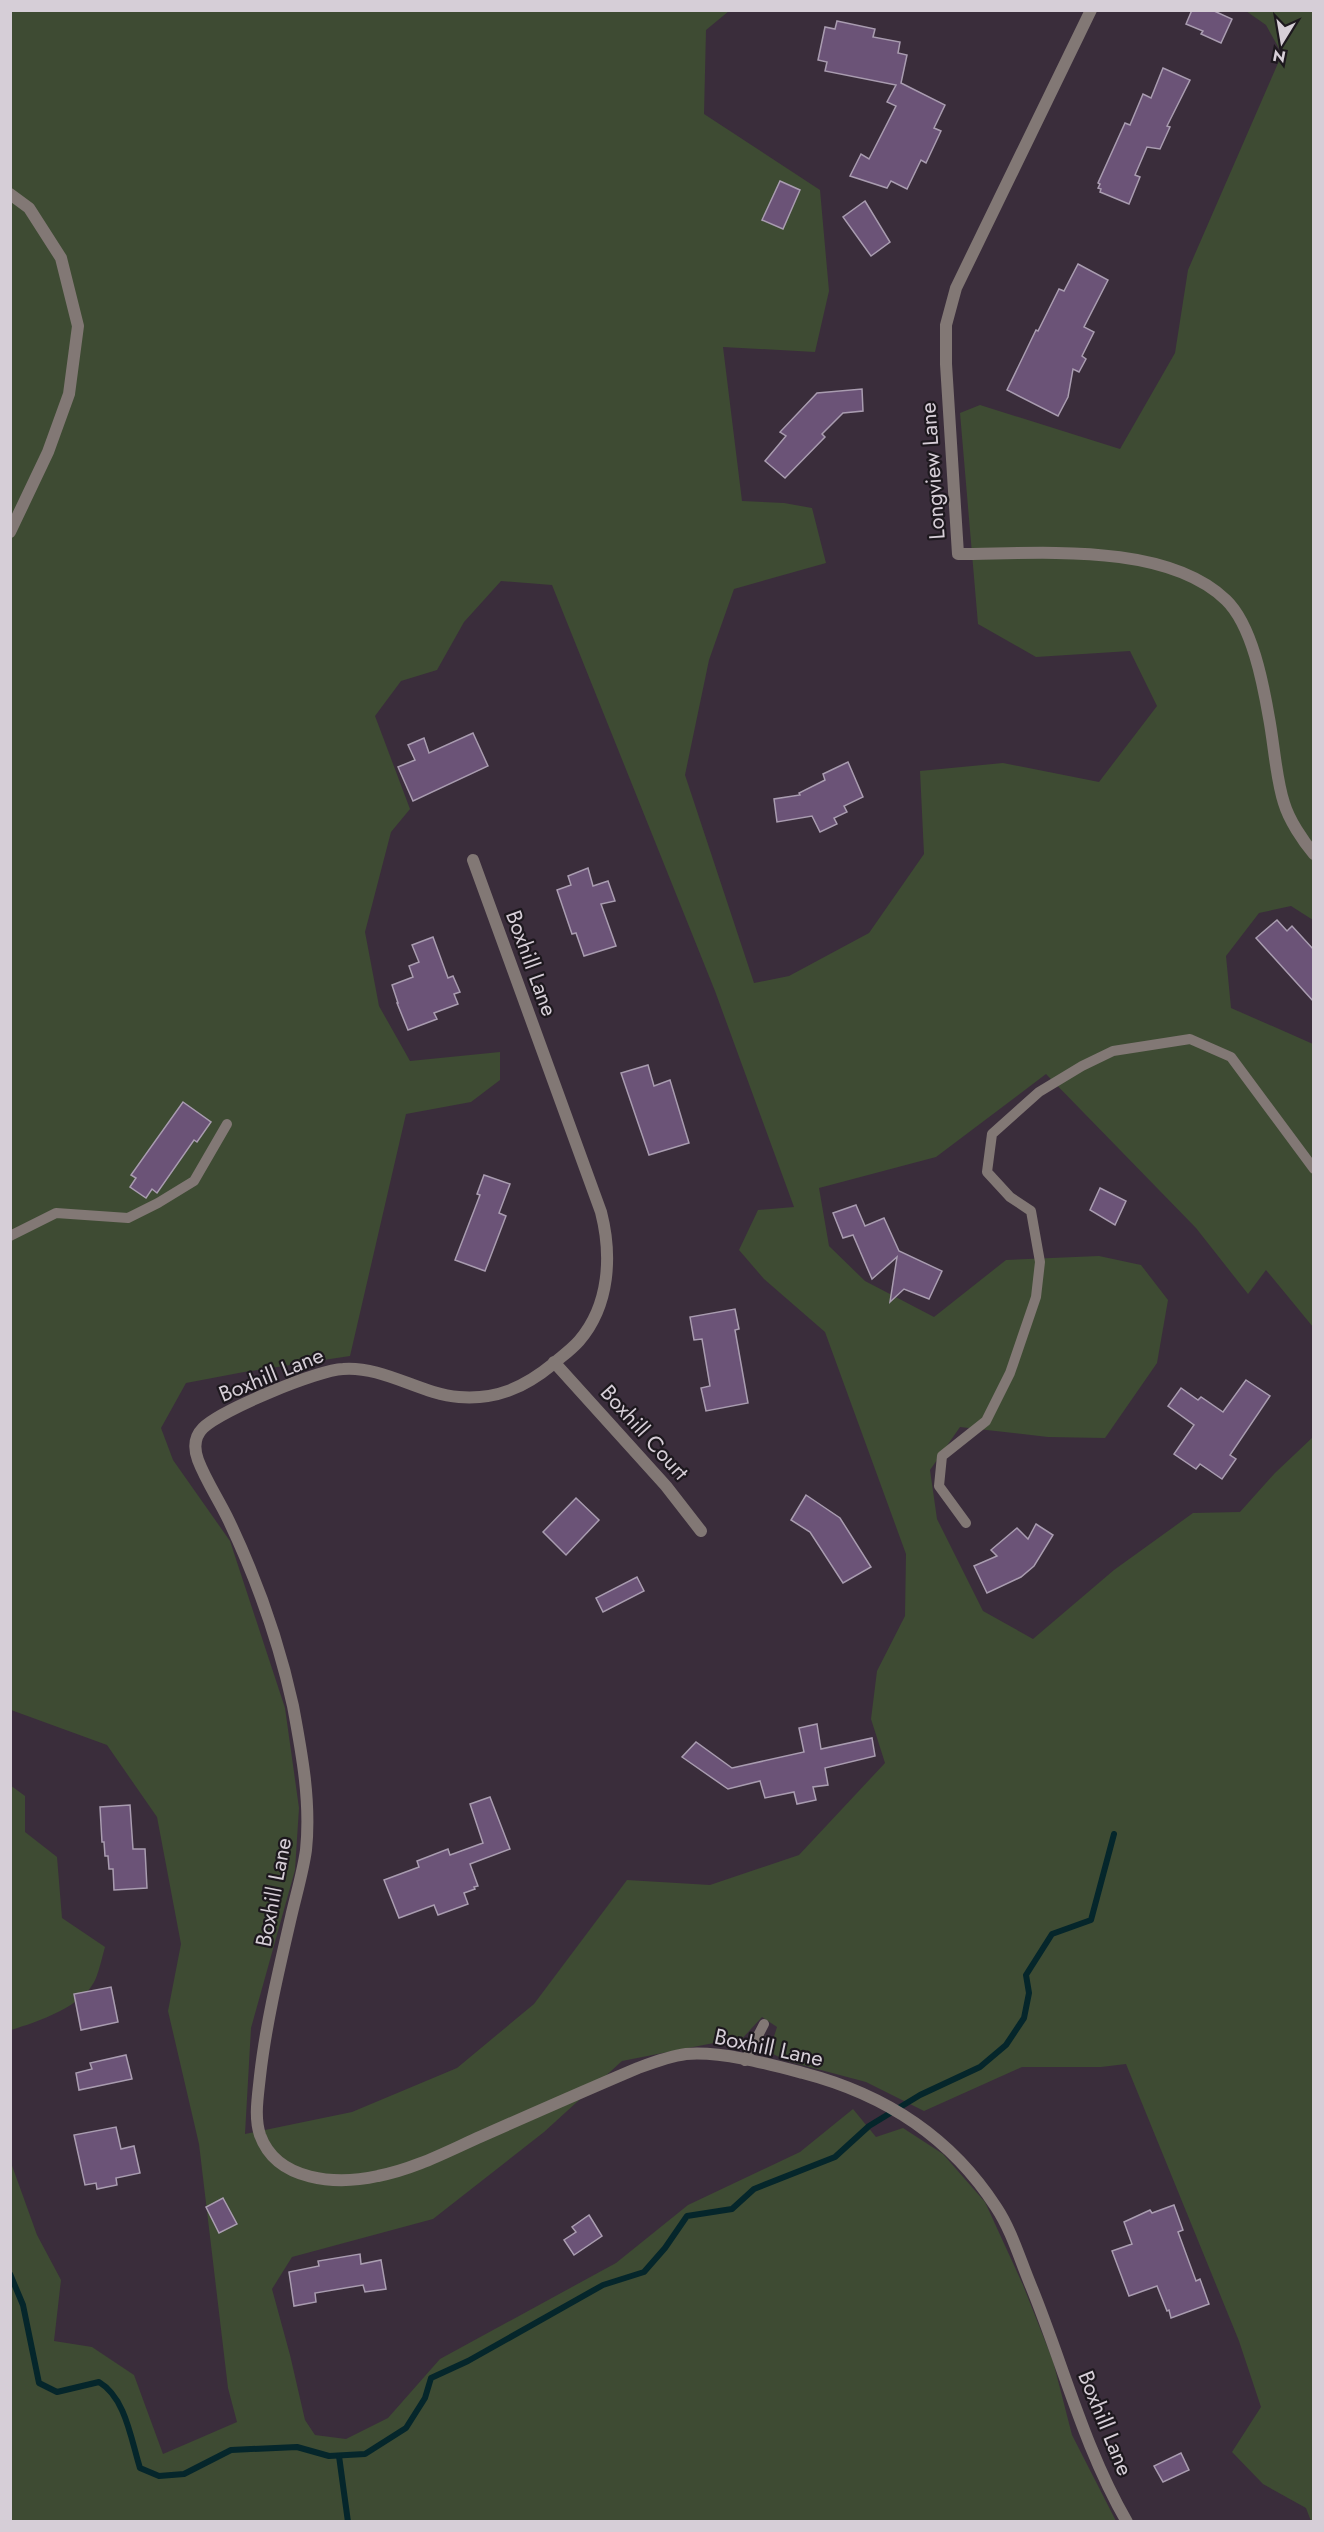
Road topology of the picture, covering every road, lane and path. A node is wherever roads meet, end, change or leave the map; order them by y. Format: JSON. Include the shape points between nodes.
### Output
{"nodes":[{"id":1,"x":1091,"y":10,"type":"edge"},
{"id":2,"x":10,"y":194,"type":"edge"},
{"id":3,"x":10,"y":532,"type":"edge"},
{"id":4,"x":1314,"y":854,"type":"edge"},
{"id":5,"x":473,"y":860,"type":"dead end"},
{"id":6,"x":227,"y":1124,"type":"dead end"},
{"id":7,"x":1314,"y":1169,"type":"edge"},
{"id":8,"x":10,"y":1236,"type":"edge"},
{"id":9,"x":554,"y":1362,"type":"junction"},
{"id":10,"x":966,"y":1523,"type":"dead end"},
{"id":11,"x":701,"y":1531,"type":"dead end"},
{"id":12,"x":764,"y":2024,"type":"dead end"},
{"id":13,"x":745,"y":2061,"type":"junction"},
{"id":14,"x":1127,"y":2522,"type":"edge"}],
"edges":[{"from":1,"to":4,"type":"street","name":"Longview Lane","via":[[956,288],[948,312],[946,363],[958,554],[1099,555],[1154,563],[1182,573],[1226,600],[1245,628],[1251,647],[1267,706],[1284,804]]},
{"from":2,"to":3,"type":"street","via":[[29,208],[61,258],[78,326],[69,394],[48,452]]},
{"from":5,"to":9,"type":"street","name":"Boxhill Lane","via":[[607,1234],[608,1266],[598,1307],[579,1341]]},
{"from":6,"to":8,"type":"lane","via":[[194,1180],[158,1203],[128,1218],[56,1213]]},
{"from":7,"to":10,"type":"lane","via":[[1231,1058],[1190,1039],[1113,1051],[1082,1065],[1039,1092],[992,1134],[987,1172],[1010,1197],[1031,1211],[1040,1262],[1036,1298],[1010,1373],[986,1421],[942,1456],[939,1486]]},
{"from":9,"to":11,"type":"street","name":"Boxhill Court","via":[[666,1486]]},
{"from":9,"to":13,"type":"street","name":"Boxhill Lane","via":[[532,1381],[508,1392],[457,1397],[357,1369],[325,1371],[243,1403],[204,1427],[197,1436],[196,1456],[263,1600],[278,1647],[302,1757],[308,1810],[306,1854],[262,2060],[256,2109],[261,2138],[276,2160],[290,2170],[326,2180],[361,2180],[422,2162],[671,2056],[714,2055]]},
{"from":12,"to":13,"type":"lane"},
{"from":13,"to":14,"type":"street","name":"Boxhill Lane","via":[[815,2076],[882,2104],[905,2116],[966,2167],[997,2208],[1010,2234],[1079,2416]]}]}
